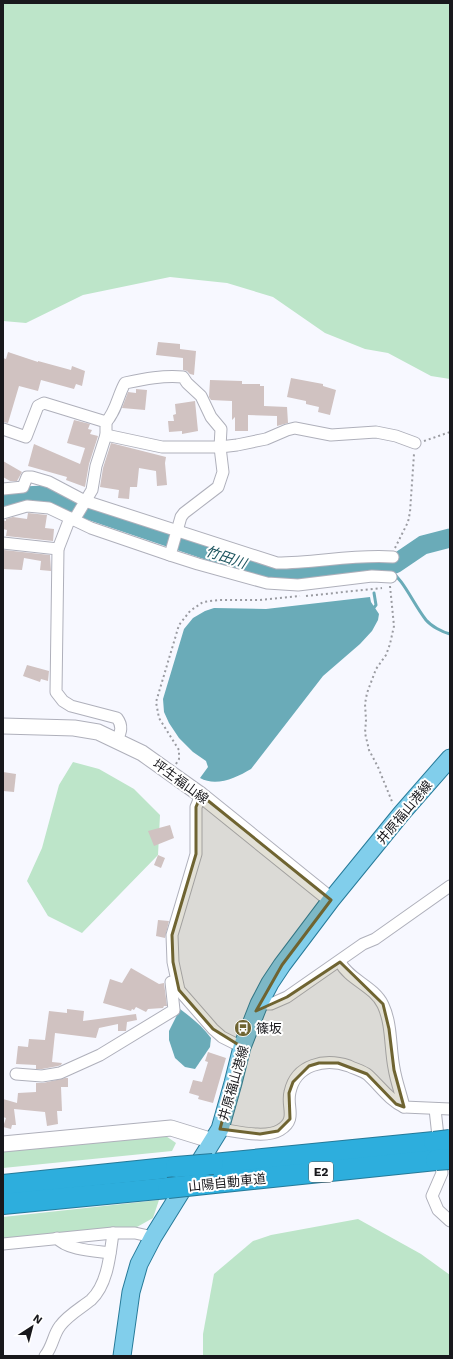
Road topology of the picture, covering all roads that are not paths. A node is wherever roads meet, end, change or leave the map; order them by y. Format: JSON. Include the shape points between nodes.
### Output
{"nodes":[{"id":1,"x":106,"y":422,"type":"junction"},
{"id":2,"x":3,"y":429,"type":"edge"},
{"id":3,"x":106,"y":435,"type":"junction"},
{"id":4,"x":415,"y":443,"type":"road end"},
{"id":5,"x":220,"y":447,"type":"junction"},
{"id":6,"x":23,"y":488,"type":"junction"},
{"id":7,"x":3,"y":489,"type":"edge"},
{"id":8,"x":84,"y":502,"type":"junction"},
{"id":9,"x":27,"y":504,"type":"junction"},
{"id":10,"x":3,"y":513,"type":"edge"},
{"id":11,"x":74,"y":518,"type":"junction"},
{"id":12,"x":177,"y":533,"type":"junction"},
{"id":13,"x":3,"y":543,"type":"edge"},
{"id":14,"x":58,"y":549,"type":"junction"},
{"id":15,"x":171,"y":553,"type":"junction"},
{"id":16,"x":393,"y":557,"type":"road end"},
{"id":17,"x":390,"y":577,"type":"road end"},
{"id":18,"x":3,"y":726,"type":"edge"},
{"id":19,"x":117,"y":740,"type":"junction"},
{"id":20,"x":450,"y":758,"type":"edge"},
{"id":21,"x":201,"y":795,"type":"junction"},
{"id":22,"x":450,"y":886,"type":"edge"},
{"id":23,"x":331,"y":900,"type":"junction"},
{"id":24,"x":173,"y":962,"type":"junction"},
{"id":25,"x":340,"y":962,"type":"junction"},
{"id":26,"x":259,"y":1004,"type":"junction"},
{"id":27,"x":242,"y":1047,"type":"junction"},
{"id":28,"x":16,"y":1074,"type":"dead end"},
{"id":29,"x":404,"y":1107,"type":"junction"},
{"id":30,"x":435,"y":1109,"type":"junction"},
{"id":31,"x":450,"y":1109,"type":"edge"},
{"id":32,"x":216,"y":1135,"type":"junction"},
{"id":33,"x":3,"y":1144,"type":"edge"},
{"id":34,"x":443,"y":1150,"type":"edge"},
{"id":35,"x":3,"y":1185,"type":"edge"},
{"id":36,"x":3,"y":1204,"type":"edge"},
{"id":37,"x":450,"y":1221,"type":"edge"},
{"id":38,"x":113,"y":1233,"type":"junction"},
{"id":39,"x":153,"y":1237,"type":"junction"},
{"id":40,"x":57,"y":1238,"type":"junction"},
{"id":41,"x":3,"y":1244,"type":"edge"},
{"id":42,"x":110,"y":1253,"type":"junction"},
{"id":43,"x":45,"y":1356,"type":"edge"},
{"id":44,"x":122,"y":1356,"type":"edge"}],
"edges":[{"from":1,"to":2,"type":"street","via":[[44,403],[38,406],[26,437]]},
{"from":1,"to":3,"type":"street"},
{"from":1,"to":5,"type":"street","via":[[125,383],[173,376],[183,377],[201,396],[211,417],[220,426]]},
{"from":3,"to":5,"type":"street","via":[[162,447]]},
{"from":3,"to":8,"type":"street","via":[[96,466],[92,490]]},
{"from":4,"to":5,"type":"street","via":[[376,432],[331,435],[295,428],[266,439]]},
{"from":5,"to":12,"type":"street","via":[[223,472],[218,487],[184,512]]},
{"from":6,"to":7,"type":"street"},
{"from":6,"to":8,"type":"street","via":[[27,477],[32,477],[49,482]]},
{"from":6,"to":9,"type":"street"},
{"from":8,"to":11,"type":"street"},
{"from":8,"to":12,"type":"street"},
{"from":9,"to":10,"type":"street"},
{"from":9,"to":11,"type":"street","via":[[49,508]]},
{"from":11,"to":14,"type":"street"},
{"from":11,"to":15,"type":"street","via":[[91,528]]},
{"from":12,"to":15,"type":"street"},
{"from":12,"to":16,"type":"street","via":[[277,563],[373,555]]},
{"from":13,"to":14,"type":"street"},
{"from":14,"to":19,"type":"street","via":[[56,692],[71,706],[117,718],[122,730]]},
{"from":15,"to":17,"type":"street","via":[[198,564],[267,583],[298,585],[372,576]]},
{"from":18,"to":19,"type":"main road","name":"坪生福山線","via":[[74,728],[98,732]]},
{"from":19,"to":21,"type":"main road","name":"坪生福山線","via":[[142,753]]},
{"from":20,"to":23,"type":"main road","name":"井原福山港線"},
{"from":21,"to":23,"type":"main road","name":"坪生福山線"},
{"from":21,"to":24,"type":"street","via":[[196,807],[196,854],[172,935]]},
{"from":22,"to":25,"type":"street"},
{"from":23,"to":26,"type":"main road","name":"井原福山港線","via":[[282,965]]},
{"from":24,"to":27,"type":"street","via":[[179,990],[212,1030]]},
{"from":24,"to":28,"type":"street","via":[[170,963],[174,1010],[100,1055],[60,1074]]},
{"from":25,"to":26,"type":"street","via":[[287,997],[270,1004]]},
{"from":25,"to":29,"type":"street","via":[[343,968],[375,994],[383,1004],[394,1070]]},
{"from":26,"to":27,"type":"main road","name":"井原福山港線"},
{"from":27,"to":32,"type":"main road","name":"井原福山港線"},
{"from":29,"to":30,"type":"street"},
{"from":29,"to":32,"type":"street","via":[[396,1104],[367,1074],[338,1063],[319,1063],[309,1066],[293,1082],[289,1093],[290,1119],[284,1127],[278,1131],[260,1134]]},
{"from":30,"to":31,"type":"street"},
{"from":30,"to":37,"type":"street","via":[[442,1173],[432,1196],[438,1210]]},
{"from":32,"to":33,"type":"main road","via":[[171,1128]]},
{"from":32,"to":39,"type":"main road","name":"井原福山港線"},
{"from":34,"to":35,"type":"highway","name":"山陽自動車道","number":"E2","bridge":true,"via":[[213,1164]]},
{"from":34,"to":36,"type":"highway","name":"山陽自動車道","number":"E2","bridge":true,"via":[[205,1184]]},
{"from":38,"to":39,"type":"street","via":[[135,1233]]},
{"from":38,"to":40,"type":"street"},
{"from":38,"to":42,"type":"street"},
{"from":39,"to":44,"type":"main road","name":"井原福山港線","via":[[139,1264],[131,1292]]},
{"from":40,"to":41,"type":"street"},
{"from":40,"to":42,"type":"street","via":[[60,1242],[79,1249]]},
{"from":42,"to":43,"type":"street","via":[[102,1284],[92,1298],[60,1326]]}]}
